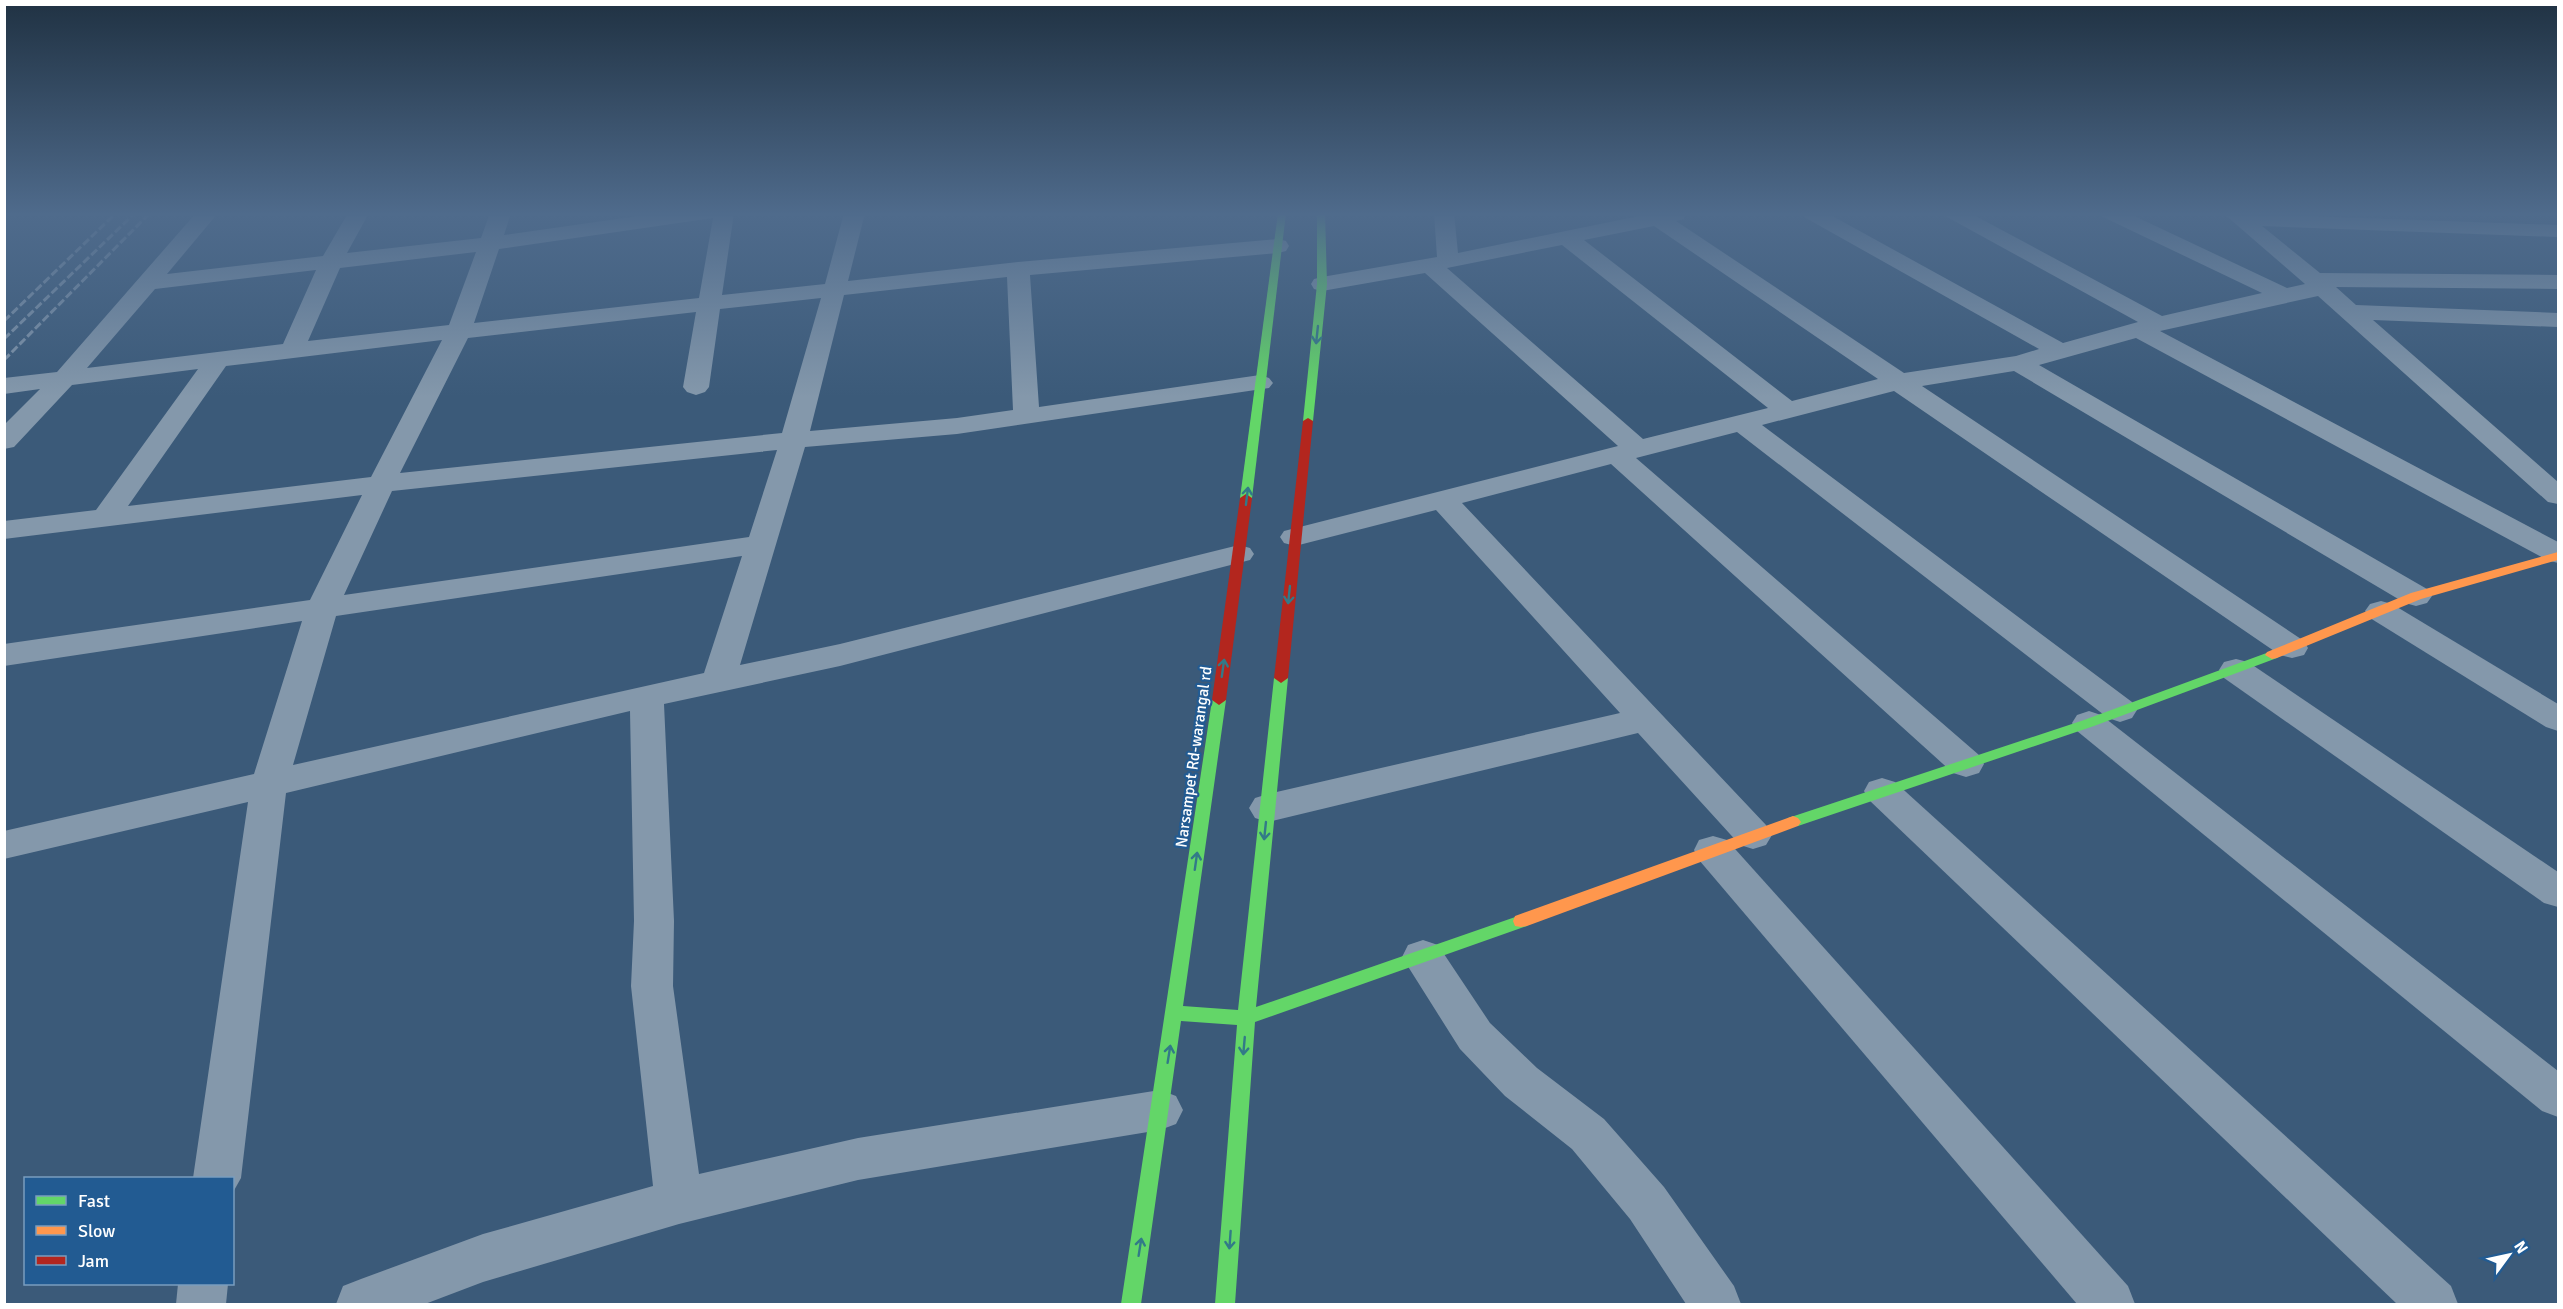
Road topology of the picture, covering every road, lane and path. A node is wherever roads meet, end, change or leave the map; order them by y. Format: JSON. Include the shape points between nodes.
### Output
{"nodes":[{"id":1,"x":155,"y":274,"type":"edge"},
{"id":2,"x":229,"y":274,"type":"edge"},
{"id":3,"x":326,"y":274,"type":"edge"},
{"id":4,"x":478,"y":274,"type":"edge"},
{"id":5,"x":714,"y":274,"type":"edge"},
{"id":6,"x":840,"y":274,"type":"edge"},
{"id":7,"x":971,"y":274,"type":"edge"},
{"id":8,"x":1017,"y":274,"type":"edge"},
{"id":9,"x":1274,"y":274,"type":"edge"},
{"id":10,"x":1322,"y":274,"type":"edge"},
{"id":11,"x":1380,"y":274,"type":"edge"},
{"id":12,"x":1449,"y":274,"type":"edge"},
{"id":13,"x":1613,"y":274,"type":"edge"},
{"id":14,"x":1739,"y":274,"type":"edge"},
{"id":15,"x":1921,"y":274,"type":"edge"},
{"id":16,"x":2059,"y":274,"type":"edge"},
{"id":17,"x":2240,"y":274,"type":"edge"},
{"id":18,"x":2307,"y":274,"type":"edge"},
{"id":19,"x":2559,"y":282,"type":"edge"},
{"id":20,"x":146,"y":284,"type":"junction"},
{"id":21,"x":1322,"y":284,"type":"junction"},
{"id":22,"x":2319,"y":284,"type":"junction"},
{"id":23,"x":836,"y":289,"type":"junction"},
{"id":24,"x":2284,"y":295,"type":"junction"},
{"id":25,"x":709,"y":303,"type":"junction"},
{"id":26,"x":2350,"y":312,"type":"junction"},
{"id":27,"x":2559,"y":320,"type":"edge"},
{"id":28,"x":2150,"y":327,"type":"junction"},
{"id":29,"x":458,"y":333,"type":"junction"},
{"id":30,"x":292,"y":350,"type":"junction"},
{"id":31,"x":2062,"y":352,"type":"junction"},
{"id":32,"x":218,"y":359,"type":"junction"},
{"id":33,"x":2018,"y":363,"type":"junction"},
{"id":34,"x":65,"y":378,"type":"junction"},
{"id":35,"x":1898,"y":382,"type":"junction"},
{"id":36,"x":1260,"y":383,"type":"junction"},
{"id":37,"x":4,"y":387,"type":"edge"},
{"id":38,"x":696,"y":387,"type":"dead end"},
{"id":39,"x":1787,"y":410,"type":"junction"},
{"id":40,"x":1026,"y":416,"type":"junction"},
{"id":41,"x":1741,"y":422,"type":"junction"},
{"id":42,"x":794,"y":440,"type":"junction"},
{"id":43,"x":4,"y":441,"type":"edge"},
{"id":44,"x":1627,"y":452,"type":"junction"},
{"id":45,"x":2546,"y":474,"type":"edge"},
{"id":46,"x":381,"y":483,"type":"junction"},
{"id":47,"x":2559,"y":496,"type":"edge"},
{"id":48,"x":1442,"y":499,"type":"junction"},
{"id":49,"x":106,"y":517,"type":"junction"},
{"id":50,"x":4,"y":530,"type":"edge"},
{"id":51,"x":1295,"y":537,"type":"junction"},
{"id":52,"x":762,"y":544,"type":"junction"},
{"id":53,"x":1239,"y":554,"type":"junction"},
{"id":54,"x":2559,"y":555,"type":"edge"},
{"id":55,"x":2416,"y":596,"type":"junction"},
{"id":56,"x":322,"y":609,"type":"junction"},
{"id":57,"x":2381,"y":611,"type":"junction"},
{"id":58,"x":2292,"y":648,"type":"junction"},
{"id":59,"x":4,"y":655,"type":"edge"},
{"id":60,"x":2236,"y":670,"type":"junction"},
{"id":61,"x":718,"y":682,"type":"junction"},
{"id":62,"x":647,"y":696,"type":"junction"},
{"id":63,"x":2105,"y":717,"type":"junction"},
{"id":64,"x":1646,"y":719,"type":"junction"},
{"id":65,"x":2559,"y":719,"type":"edge"},
{"id":66,"x":1966,"y":764,"type":"junction"},
{"id":67,"x":269,"y":786,"type":"junction"},
{"id":68,"x":1882,"y":791,"type":"junction"},
{"id":69,"x":1268,"y":808,"type":"junction"},
{"id":70,"x":1733,"y":842,"type":"junction"},
{"id":71,"x":4,"y":845,"type":"edge"},
{"id":72,"x":2559,"y":892,"type":"edge"},
{"id":73,"x":1423,"y":957,"type":"junction"},
{"id":74,"x":1175,"y":1013,"type":"junction"},
{"id":75,"x":1246,"y":1018,"type":"junction"},
{"id":76,"x":2559,"y":1097,"type":"edge"},
{"id":77,"x":1160,"y":1110,"type":"junction"},
{"id":78,"x":217,"y":1177,"type":"edge"},
{"id":79,"x":680,"y":1201,"type":"junction"},
{"id":80,"x":203,"y":1285,"type":"edge"},
{"id":81,"x":201,"y":1305,"type":"edge"},
{"id":82,"x":361,"y":1305,"type":"edge"},
{"id":83,"x":1131,"y":1305,"type":"edge"},
{"id":84,"x":1225,"y":1305,"type":"edge"},
{"id":85,"x":1716,"y":1305,"type":"edge"},
{"id":86,"x":2110,"y":1305,"type":"edge"},
{"id":87,"x":2433,"y":1305,"type":"edge"}],
"edges":[{"from":1,"to":20,"type":"street"},
{"from":2,"to":20,"type":"street"},
{"from":3,"to":30,"type":"street"},
{"from":4,"to":29,"type":"street"},
{"from":5,"to":25,"type":"street"},
{"from":6,"to":23,"type":"street"},
{"from":7,"to":23,"type":"street"},
{"from":8,"to":40,"type":"street"},
{"from":9,"to":36,"type":"main road","name":"Narsampet Rd-warangal rd"},
{"from":10,"to":21,"type":"main road"},
{"from":11,"to":21,"type":"street"},
{"from":12,"to":44,"type":"street"},
{"from":13,"to":39,"type":"street"},
{"from":14,"to":35,"type":"street"},
{"from":15,"to":31,"type":"street"},
{"from":16,"to":28,"type":"street"},
{"from":17,"to":24,"type":"street"},
{"from":18,"to":22,"type":"street"},
{"from":19,"to":22,"type":"street"},
{"from":20,"to":34,"type":"street"},
{"from":21,"to":51,"type":"main road","one_way":true},
{"from":22,"to":24,"type":"street"},
{"from":22,"to":26,"type":"street"},
{"from":23,"to":25,"type":"street"},
{"from":23,"to":42,"type":"street"},
{"from":24,"to":28,"type":"street"},
{"from":25,"to":29,"type":"street"},
{"from":25,"to":38,"type":"street"},
{"from":26,"to":27,"type":"street"},
{"from":26,"to":45,"type":"street"},
{"from":28,"to":31,"type":"street"},
{"from":28,"to":54,"type":"street"},
{"from":29,"to":30,"type":"street"},
{"from":29,"to":46,"type":"street"},
{"from":30,"to":32,"type":"street"},
{"from":31,"to":33,"type":"street"},
{"from":32,"to":34,"type":"street"},
{"from":32,"to":49,"type":"street"},
{"from":33,"to":35,"type":"street"},
{"from":33,"to":55,"type":"street"},
{"from":34,"to":37,"type":"street"},
{"from":34,"to":43,"type":"street"},
{"from":35,"to":39,"type":"street"},
{"from":35,"to":58,"type":"street"},
{"from":36,"to":40,"type":"street"},
{"from":53,"to":36,"type":"main road","name":"Narsampet Rd-warangal rd","one_way":true},
{"from":39,"to":41,"type":"street"},
{"from":40,"to":42,"type":"street"},
{"from":41,"to":44,"type":"street"},
{"from":41,"to":63,"type":"street"},
{"from":42,"to":46,"type":"street"},
{"from":42,"to":52,"type":"street"},
{"from":44,"to":48,"type":"street"},
{"from":44,"to":66,"type":"street"},
{"from":45,"to":47,"type":"street"},
{"from":46,"to":49,"type":"street"},
{"from":46,"to":56,"type":"street"},
{"from":48,"to":51,"type":"street"},
{"from":48,"to":64,"type":"street"},
{"from":49,"to":50,"type":"street"},
{"from":51,"to":69,"type":"main road","one_way":true},
{"from":52,"to":56,"type":"street"},
{"from":52,"to":61,"type":"street"},
{"from":53,"to":61,"type":"street"},
{"from":74,"to":53,"type":"main road","name":"Narsampet Rd-warangal rd","one_way":true},
{"from":54,"to":55,"type":"main road"},
{"from":55,"to":57,"type":"main road"},
{"from":56,"to":59,"type":"street"},
{"from":56,"to":67,"type":"street"},
{"from":57,"to":58,"type":"main road"},
{"from":57,"to":65,"type":"street"},
{"from":58,"to":60,"type":"main road"},
{"from":60,"to":63,"type":"main road"},
{"from":60,"to":72,"type":"street"},
{"from":61,"to":62,"type":"street"},
{"from":62,"to":67,"type":"street"},
{"from":62,"to":79,"type":"street","via":[[654,921],[652,986]]},
{"from":63,"to":66,"type":"main road"},
{"from":63,"to":76,"type":"street"},
{"from":64,"to":69,"type":"street"},
{"from":64,"to":70,"type":"street"},
{"from":66,"to":68,"type":"main road"},
{"from":67,"to":71,"type":"street"},
{"from":67,"to":78,"type":"street"},
{"from":68,"to":70,"type":"main road"},
{"from":68,"to":87,"type":"street"},
{"from":69,"to":75,"type":"main road","one_way":true},
{"from":70,"to":73,"type":"main road"},
{"from":70,"to":86,"type":"street"},
{"from":73,"to":75,"type":"main road"},
{"from":73,"to":85,"type":"street","via":[[1475,1036],[1521,1082],[1588,1134],[1647,1203]]},
{"from":74,"to":75,"type":"main road"},
{"from":77,"to":74,"type":"main road","name":"Narsampet Rd-warangal rd","one_way":true},
{"from":75,"to":84,"type":"main road","one_way":true},
{"from":77,"to":79,"type":"street","via":[[858,1159]]},
{"from":83,"to":77,"type":"main road","name":"Narsampet Rd-warangal rd","one_way":true},
{"from":79,"to":82,"type":"street","via":[[483,1258]]},
{"from":80,"to":81,"type":"street"}]}
